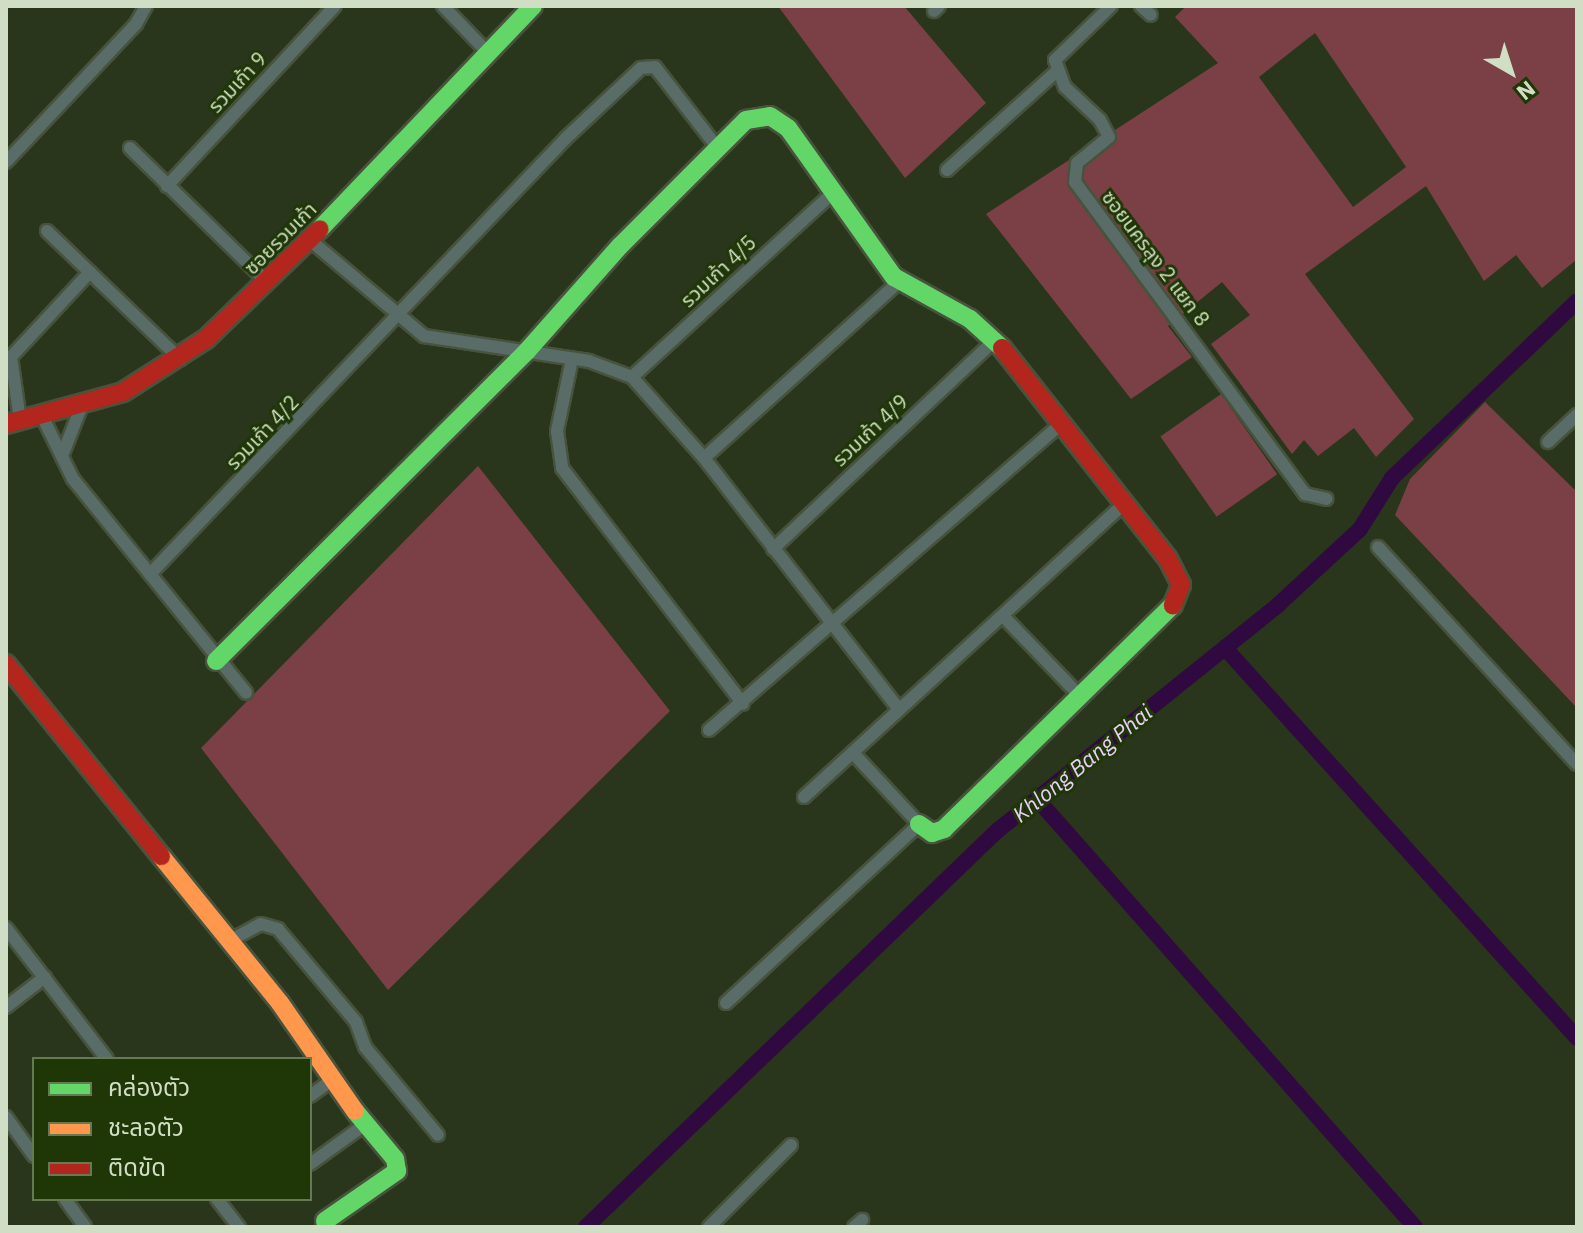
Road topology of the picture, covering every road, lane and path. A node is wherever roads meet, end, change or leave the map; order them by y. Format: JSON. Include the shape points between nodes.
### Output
{"nodes":[{"id":1,"x":146,"y":6,"type":"edge"},
{"id":2,"x":335,"y":6,"type":"edge"},
{"id":3,"x":443,"y":6,"type":"edge"},
{"id":4,"x":533,"y":6,"type":"edge"},
{"id":5,"x":1111,"y":6,"type":"edge"},
{"id":6,"x":489,"y":54,"type":"junction"},
{"id":7,"x":1056,"y":72,"type":"junction"},
{"id":8,"x":717,"y":147,"type":"junction"},
{"id":9,"x":130,"y":148,"type":"dead end"},
{"id":10,"x":6,"y":162,"type":"edge"},
{"id":11,"x":947,"y":170,"type":"dead end"},
{"id":12,"x":167,"y":186,"type":"junction"},
{"id":13,"x":832,"y":194,"type":"junction"},
{"id":14,"x":47,"y":231,"type":"dead end"},
{"id":15,"x":310,"y":240,"type":"junction"},
{"id":16,"x":90,"y":272,"type":"junction"},
{"id":17,"x":900,"y":281,"type":"junction"},
{"id":18,"x":267,"y":282,"type":"junction"},
{"id":19,"x":398,"y":317,"type":"junction"},
{"id":20,"x":995,"y":340,"type":"junction"},
{"id":21,"x":527,"y":351,"type":"junction"},
{"id":22,"x":180,"y":359,"type":"junction"},
{"id":23,"x":572,"y":359,"type":"junction"},
{"id":24,"x":632,"y":377,"type":"junction"},
{"id":25,"x":82,"y":405,"type":"junction"},
{"id":26,"x":1577,"y":415,"type":"edge"},
{"id":27,"x":42,"y":416,"type":"junction"},
{"id":28,"x":13,"y":422,"type":"edge"},
{"id":29,"x":1061,"y":424,"type":"junction"},
{"id":30,"x":1548,"y":442,"type":"dead end"},
{"id":31,"x":62,"y":456,"type":"junction"},
{"id":32,"x":704,"y":458,"type":"junction"},
{"id":33,"x":1326,"y":499,"type":"dead end"},
{"id":34,"x":1125,"y":503,"type":"junction"},
{"id":35,"x":1378,"y":547,"type":"dead end"},
{"id":36,"x":773,"y":549,"type":"junction"},
{"id":37,"x":152,"y":572,"type":"junction"},
{"id":38,"x":1004,"y":617,"type":"junction"},
{"id":39,"x":832,"y":626,"type":"junction"},
{"id":40,"x":216,"y":661,"type":"junction"},
{"id":41,"x":6,"y":664,"type":"edge"},
{"id":42,"x":246,"y":693,"type":"dead end"},
{"id":43,"x":1079,"y":695,"type":"junction"},
{"id":44,"x":743,"y":704,"type":"junction"},
{"id":45,"x":899,"y":709,"type":"junction"},
{"id":46,"x":709,"y":730,"type":"dead end"},
{"id":47,"x":854,"y":754,"type":"junction"},
{"id":48,"x":1577,"y":764,"type":"edge"},
{"id":49,"x":804,"y":797,"type":"dead end"},
{"id":50,"x":919,"y":824,"type":"junction"},
{"id":51,"x":6,"y":928,"type":"edge"},
{"id":52,"x":227,"y":942,"type":"junction"},
{"id":53,"x":45,"y":977,"type":"junction"},
{"id":54,"x":726,"y":1003,"type":"dead end"},
{"id":55,"x":6,"y":1007,"type":"edge"},
{"id":56,"x":105,"y":1057,"type":"edge"},
{"id":57,"x":332,"y":1080,"type":"junction"},
{"id":58,"x":312,"y":1095,"type":"edge"},
{"id":59,"x":6,"y":1117,"type":"edge"},
{"id":60,"x":364,"y":1125,"type":"junction"},
{"id":61,"x":438,"y":1135,"type":"dead end"},
{"id":62,"x":791,"y":1145,"type":"dead end"},
{"id":63,"x":32,"y":1153,"type":"edge"},
{"id":64,"x":312,"y":1163,"type":"edge"},
{"id":65,"x":66,"y":1201,"type":"edge"},
{"id":66,"x":219,"y":1201,"type":"edge"},
{"id":67,"x":325,"y":1221,"type":"dead end"},
{"id":68,"x":85,"y":1227,"type":"edge"},
{"id":69,"x":239,"y":1227,"type":"edge"},
{"id":70,"x":709,"y":1227,"type":"edge"}],
"edges":[{"from":1,"to":10,"type":"street","via":[[136,24]]},
{"from":2,"to":12,"type":"street","name":"รวมเก้า 9"},
{"from":3,"to":6,"type":"street"},
{"from":4,"to":6,"type":"street","name":"ซอยรวมเก้า"},
{"from":5,"to":7,"type":"street","via":[[1055,60]]},
{"from":6,"to":15,"type":"street","name":"ซอยรวมเก้า"},
{"from":7,"to":11,"type":"street"},
{"from":7,"to":33,"type":"street","name":"ซอยนครลุง 2 แยก 8","via":[[1109,137],[1077,163],[1080,192],[1305,494]]},
{"from":8,"to":13,"type":"street","via":[[746,120],[761,115],[779,119]]},
{"from":8,"to":19,"type":"street","name":"รวมเก้า 4/2","via":[[655,67],[641,68],[565,139]]},
{"from":8,"to":21,"type":"street"},
{"from":9,"to":12,"type":"street"},
{"from":12,"to":18,"type":"street"},
{"from":13,"to":17,"type":"street","via":[[882,265]]},
{"from":13,"to":24,"type":"street","name":"รวมเก้า 4/5"},
{"from":14,"to":16,"type":"street"},
{"from":15,"to":18,"type":"street","name":"ซอยรวมเก้า"},
{"from":15,"to":19,"type":"street"},
{"from":16,"to":22,"type":"street"},
{"from":16,"to":28,"type":"street","via":[[11,357]]},
{"from":17,"to":20,"type":"street","via":[[970,319]]},
{"from":17,"to":32,"type":"street"},
{"from":18,"to":22,"type":"street","name":"ซอยรวมเก้า"},
{"from":19,"to":21,"type":"street","via":[[434,340]]},
{"from":19,"to":37,"type":"street","name":"รวมเก้า 4/2"},
{"from":20,"to":29,"type":"street"},
{"from":20,"to":36,"type":"street","name":"รวมเก้า 4/9"},
{"from":21,"to":23,"type":"street"},
{"from":21,"to":40,"type":"street"},
{"from":22,"to":25,"type":"street","name":"ซอยรวมเก้า","via":[[123,392]]},
{"from":23,"to":24,"type":"street"},
{"from":23,"to":44,"type":"street","via":[[557,431],[562,468]]},
{"from":24,"to":32,"type":"street"},
{"from":25,"to":27,"type":"street","name":"ซอยรวมเก้า"},
{"from":25,"to":31,"type":"street"},
{"from":26,"to":30,"type":"street"},
{"from":27,"to":28,"type":"street","name":"ซอยรวมเก้า"},
{"from":27,"to":31,"type":"street"},
{"from":29,"to":34,"type":"street"},
{"from":29,"to":39,"type":"street"},
{"from":31,"to":37,"type":"street","via":[[73,479]]},
{"from":32,"to":36,"type":"street"},
{"from":34,"to":38,"type":"street"},
{"from":34,"to":43,"type":"street","via":[[1168,559],[1182,592]]},
{"from":35,"to":48,"type":"street"},
{"from":36,"to":39,"type":"street"},
{"from":37,"to":40,"type":"street"},
{"from":38,"to":43,"type":"street"},
{"from":38,"to":45,"type":"street"},
{"from":39,"to":44,"type":"street"},
{"from":39,"to":45,"type":"street"},
{"from":40,"to":42,"type":"street"},
{"from":41,"to":52,"type":"street"},
{"from":43,"to":50,"type":"street","via":[[944,829],[932,833]]},
{"from":44,"to":46,"type":"street"},
{"from":45,"to":47,"type":"street"},
{"from":47,"to":49,"type":"street"},
{"from":47,"to":50,"type":"street"},
{"from":50,"to":54,"type":"street"},
{"from":51,"to":53,"type":"street"},
{"from":52,"to":57,"type":"street","via":[[280,1003]]},
{"from":52,"to":61,"type":"street","via":[[261,924],[278,929],[356,1022],[365,1047]]},
{"from":53,"to":55,"type":"street"},
{"from":53,"to":56,"type":"street"},
{"from":57,"to":58,"type":"street"},
{"from":57,"to":60,"type":"street"},
{"from":59,"to":63,"type":"street"},
{"from":60,"to":64,"type":"street"},
{"from":60,"to":67,"type":"street","via":[[395,1159],[398,1170]]},
{"from":62,"to":70,"type":"street"},
{"from":65,"to":68,"type":"street"},
{"from":66,"to":69,"type":"street"}]}
